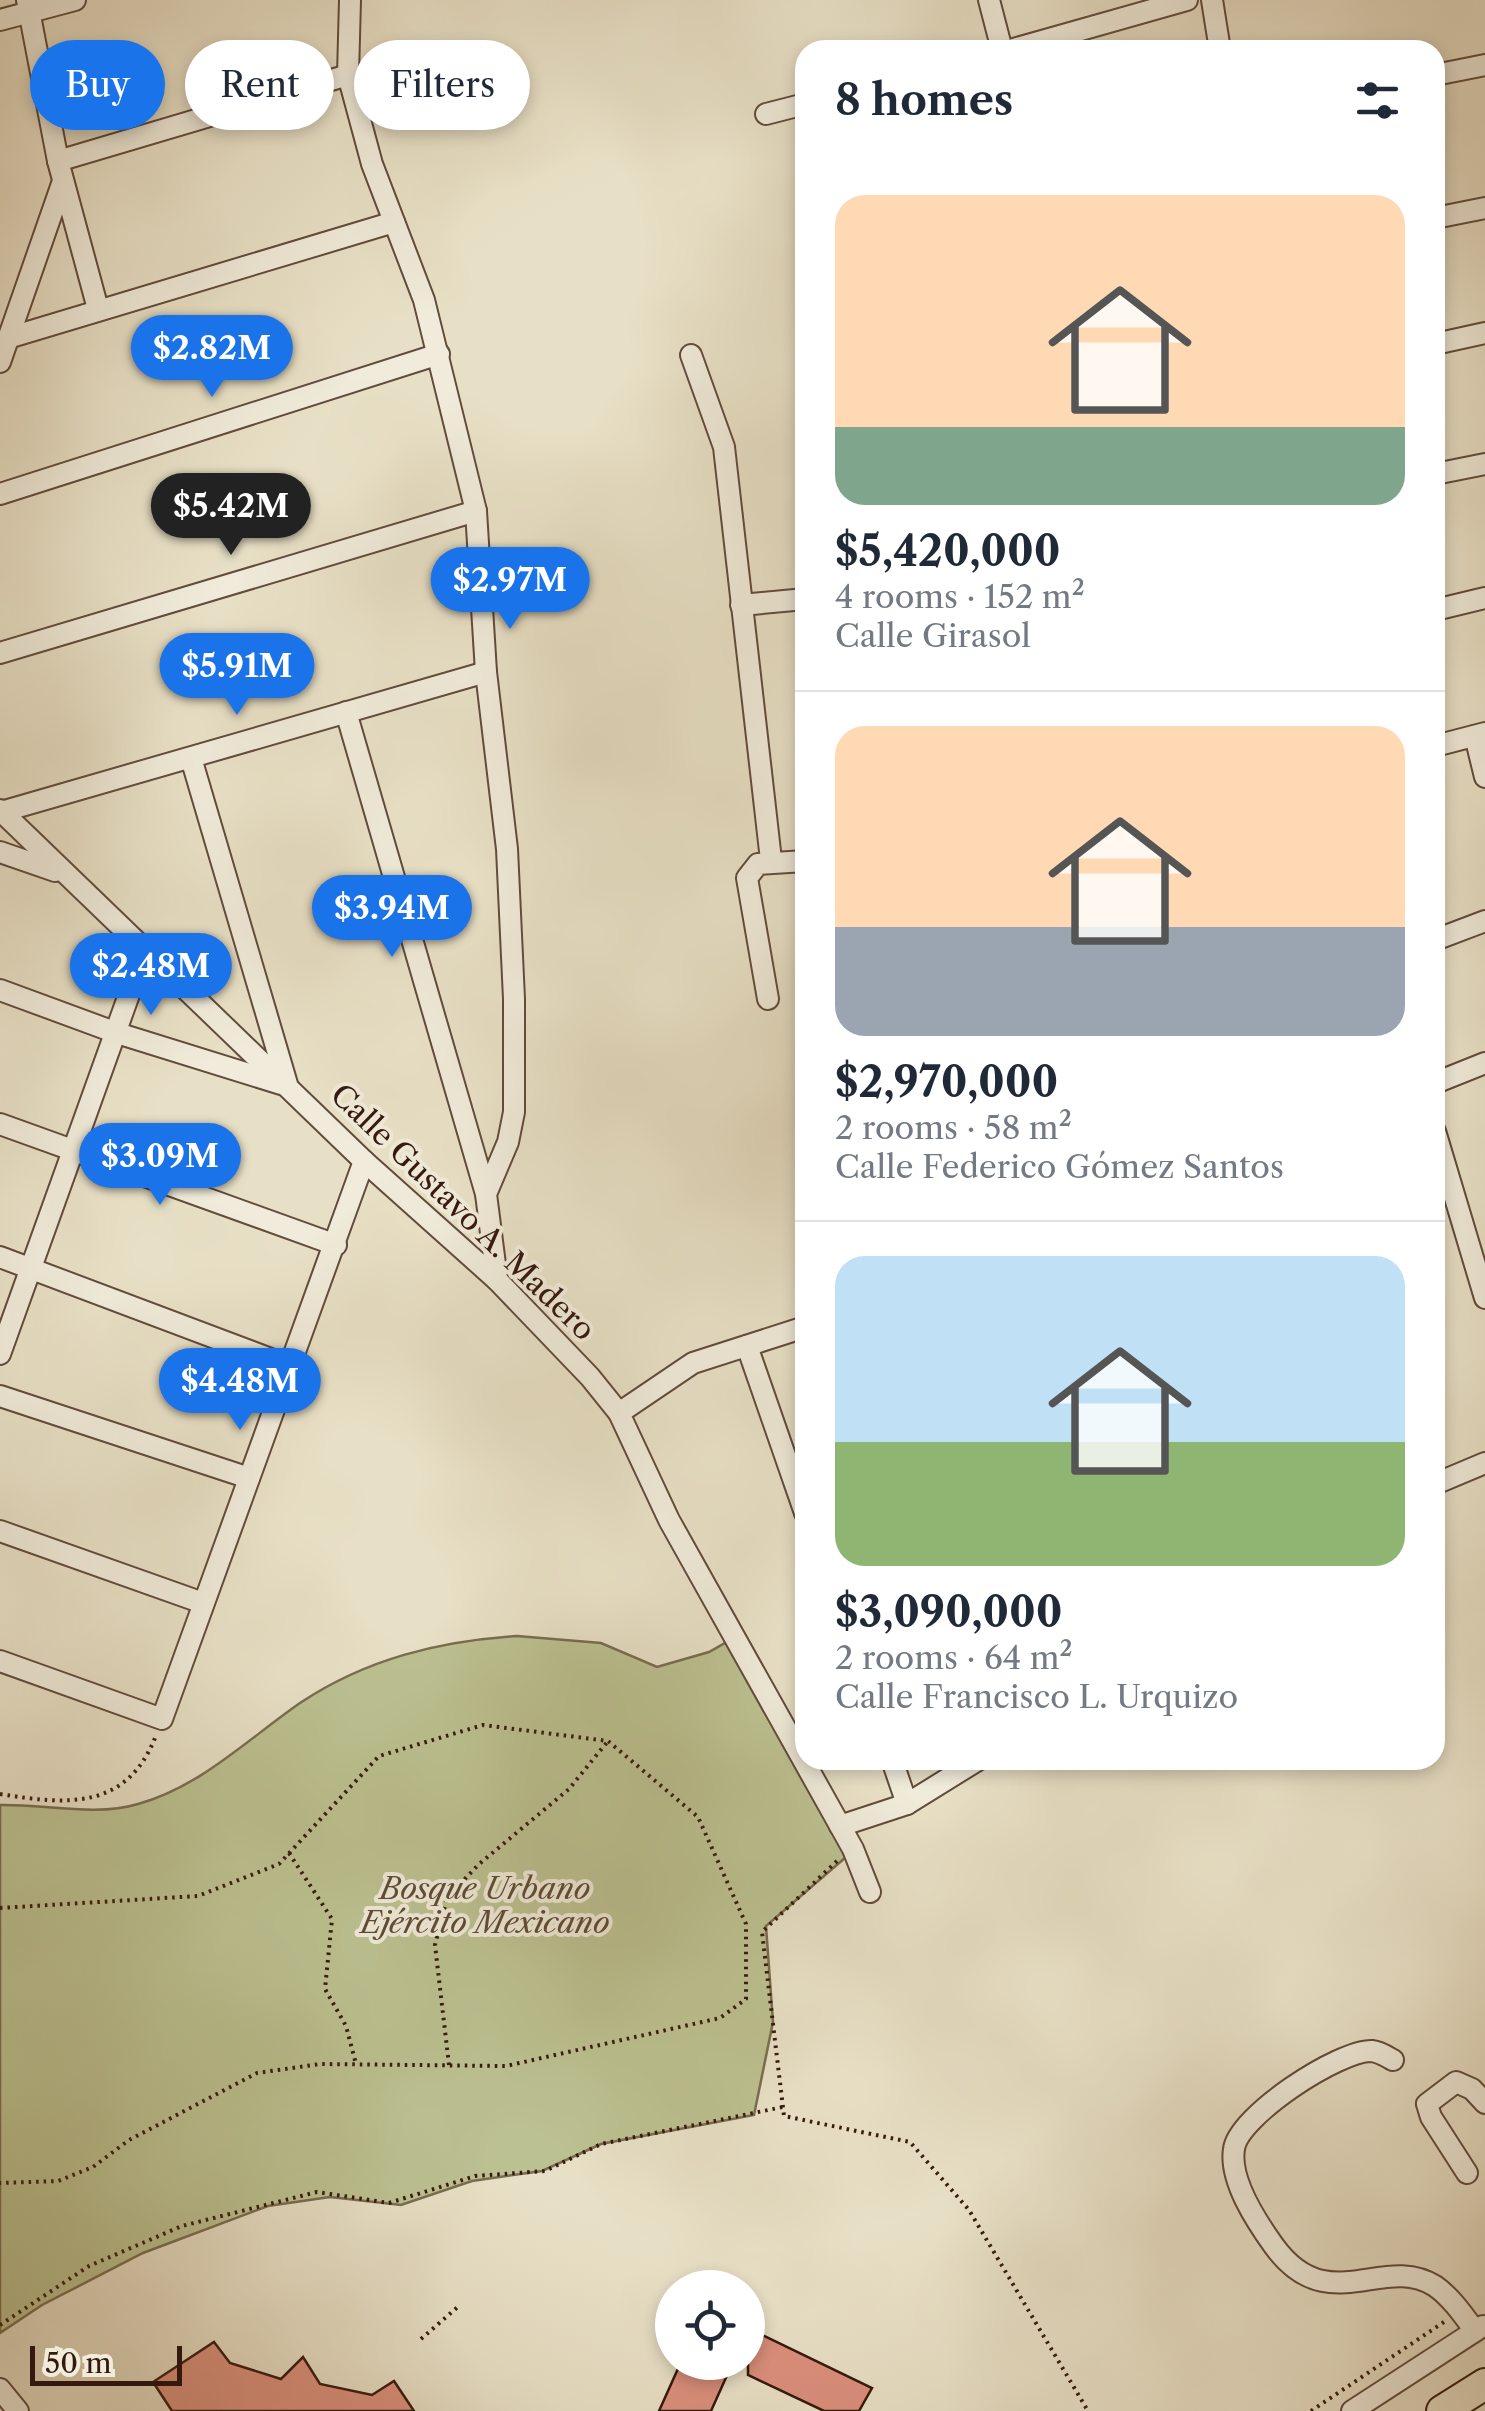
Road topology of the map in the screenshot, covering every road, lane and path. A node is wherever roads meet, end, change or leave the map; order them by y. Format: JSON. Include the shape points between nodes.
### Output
{"nodes":[{"id":1,"x":75,"y":0,"type":"edge"},
{"id":2,"x":350,"y":0,"type":"edge"},
{"id":3,"x":989,"y":0,"type":"edge"},
{"id":4,"x":1187,"y":0,"type":"edge"},
{"id":5,"x":1212,"y":0,"type":"edge"},
{"id":6,"x":29,"y":7,"type":"edge"},
{"id":7,"x":0,"y":20,"type":"edge"},
{"id":8,"x":1003,"y":40,"type":"edge"},
{"id":9,"x":1042,"y":40,"type":"edge"},
{"id":10,"x":1218,"y":40,"type":"edge"},
{"id":11,"x":1485,"y":64,"type":"edge"},
{"id":12,"x":1445,"y":73,"type":"edge"},
{"id":13,"x":348,"y":75,"type":"junction"},
{"id":14,"x":795,"y":107,"type":"edge"},
{"id":15,"x":766,"y":114,"type":"dead end"},
{"id":16,"x":61,"y":171,"type":"junction"},
{"id":17,"x":1485,"y":208,"type":"edge"},
{"id":18,"x":1445,"y":216,"type":"edge"},
{"id":19,"x":394,"y":222,"type":"junction"},
{"id":20,"x":98,"y":309,"type":"junction"},
{"id":21,"x":1485,"y":333,"type":"edge"},
{"id":22,"x":8,"y":338,"type":"junction"},
{"id":23,"x":1445,"y":342,"type":"edge"},
{"id":24,"x":439,"y":354,"type":"junction"},
{"id":25,"x":691,"y":355,"type":"dead end"},
{"id":26,"x":0,"y":362,"type":"edge"},
{"id":27,"x":1485,"y":464,"type":"edge"},
{"id":28,"x":1445,"y":472,"type":"edge"},
{"id":29,"x":0,"y":494,"type":"edge"},
{"id":30,"x":476,"y":510,"type":"junction"},
{"id":31,"x":1485,"y":598,"type":"edge"},
{"id":32,"x":795,"y":599,"type":"edge"},
{"id":33,"x":741,"y":604,"type":"junction"},
{"id":34,"x":1445,"y":608,"type":"edge"},
{"id":35,"x":0,"y":654,"type":"edge"},
{"id":36,"x":486,"y":672,"type":"junction"},
{"id":37,"x":346,"y":712,"type":"junction"},
{"id":38,"x":1480,"y":734,"type":"edge"},
{"id":39,"x":1445,"y":743,"type":"edge"},
{"id":40,"x":192,"y":758,"type":"junction"},
{"id":41,"x":1485,"y":777,"type":"edge"},
{"id":42,"x":1,"y":811,"type":"edge"},
{"id":43,"x":0,"y":852,"type":"edge"},
{"id":44,"x":771,"y":860,"type":"junction"},
{"id":45,"x":795,"y":861,"type":"edge"},
{"id":46,"x":60,"y":873,"type":"junction"},
{"id":47,"x":1485,"y":921,"type":"edge"},
{"id":48,"x":1445,"y":936,"type":"edge"},
{"id":49,"x":145,"y":950,"type":"junction"},
{"id":50,"x":0,"y":990,"type":"edge"},
{"id":51,"x":768,"y":1000,"type":"dead end"},
{"id":52,"x":118,"y":1034,"type":"junction"},
{"id":53,"x":1485,"y":1064,"type":"edge"},
{"id":54,"x":1445,"y":1079,"type":"edge"},
{"id":55,"x":288,"y":1086,"type":"junction"},
{"id":56,"x":0,"y":1124,"type":"edge"},
{"id":57,"x":72,"y":1150,"type":"junction"},
{"id":58,"x":364,"y":1162,"type":"junction"},
{"id":59,"x":1445,"y":1164,"type":"edge"},
{"id":60,"x":486,"y":1194,"type":"junction"},
{"id":61,"x":336,"y":1246,"type":"junction"},
{"id":62,"x":0,"y":1257,"type":"edge"},
{"id":63,"x":29,"y":1268,"type":"junction"},
{"id":64,"x":497,"y":1280,"type":"junction"},
{"id":65,"x":1485,"y":1298,"type":"edge"},
{"id":66,"x":795,"y":1329,"type":"edge"},
{"id":67,"x":746,"y":1346,"type":"junction"},
{"id":68,"x":0,"y":1354,"type":"edge"},
{"id":69,"x":292,"y":1367,"type":"junction"},
{"id":70,"x":0,"y":1396,"type":"edge"},
{"id":71,"x":619,"y":1414,"type":"junction"},
{"id":72,"x":1485,"y":1463,"type":"edge"},
{"id":73,"x":249,"y":1478,"type":"junction"},
{"id":74,"x":1445,"y":1480,"type":"edge"},
{"id":75,"x":795,"y":1484,"type":"edge"},
{"id":76,"x":0,"y":1531,"type":"edge"},
{"id":77,"x":203,"y":1603,"type":"junction"},
{"id":78,"x":0,"y":1661,"type":"edge"},
{"id":79,"x":162,"y":1720,"type":"junction"},
{"id":80,"x":608,"y":1740,"type":"junction"},
{"id":81,"x":795,"y":1745,"type":"edge"},
{"id":82,"x":809,"y":1770,"type":"edge"},
{"id":83,"x":895,"y":1770,"type":"edge"},
{"id":84,"x":962,"y":1770,"type":"edge"},
{"id":85,"x":0,"y":1794,"type":"edge"},
{"id":86,"x":907,"y":1804,"type":"junction"},
{"id":87,"x":840,"y":1826,"type":"junction"},
{"id":88,"x":289,"y":1853,"type":"junction"},
{"id":89,"x":838,"y":1859,"type":"dead end"},
{"id":90,"x":870,"y":1892,"type":"dead end"},
{"id":91,"x":0,"y":1908,"type":"edge"},
{"id":92,"x":1392,"y":2060,"type":"dead end"},
{"id":93,"x":356,"y":2064,"type":"junction"},
{"id":94,"x":450,"y":2065,"type":"junction"},
{"id":95,"x":1485,"y":2103,"type":"edge"},
{"id":96,"x":783,"y":2107,"type":"junction"},
{"id":97,"x":1466,"y":2173,"type":"dead end"},
{"id":98,"x":0,"y":2183,"type":"edge"},
{"id":99,"x":460,"y":2305,"type":"dead end"},
{"id":100,"x":1460,"y":2311,"type":"junction"},
{"id":101,"x":0,"y":2325,"type":"edge"},
{"id":102,"x":1480,"y":2328,"type":"edge"},
{"id":103,"x":420,"y":2339,"type":"dead end"},
{"id":104,"x":1485,"y":2384,"type":"edge"},
{"id":105,"x":0,"y":2389,"type":"edge"},
{"id":106,"x":18,"y":2411,"type":"edge"},
{"id":107,"x":1088,"y":2411,"type":"edge"},
{"id":108,"x":1311,"y":2411,"type":"edge"},
{"id":109,"x":1352,"y":2411,"type":"edge"},
{"id":110,"x":1442,"y":2411,"type":"edge"}],
"edges":[{"from":1,"to":6,"type":"street"},
{"from":2,"to":13,"type":"street"},
{"from":3,"to":8,"type":"street"},
{"from":4,"to":9,"type":"street"},
{"from":5,"to":10,"type":"street"},
{"from":6,"to":7,"type":"street"},
{"from":6,"to":16,"type":"street"},
{"from":11,"to":12,"type":"street"},
{"from":13,"to":16,"type":"street"},
{"from":13,"to":19,"type":"street"},
{"from":14,"to":15,"type":"street"},
{"from":16,"to":20,"type":"street"},
{"from":16,"to":22,"type":"street"},
{"from":17,"to":18,"type":"street"},
{"from":19,"to":20,"type":"street"},
{"from":19,"to":24,"type":"street"},
{"from":20,"to":22,"type":"street"},
{"from":21,"to":23,"type":"street"},
{"from":22,"to":26,"type":"street"},
{"from":24,"to":29,"type":"street"},
{"from":24,"to":30,"type":"street"},
{"from":25,"to":33,"type":"street","via":[[724,448]]},
{"from":27,"to":28,"type":"street"},
{"from":30,"to":35,"type":"street"},
{"from":30,"to":36,"type":"street"},
{"from":31,"to":34,"type":"street"},
{"from":32,"to":33,"type":"street"},
{"from":33,"to":44,"type":"street"},
{"from":36,"to":37,"type":"street"},
{"from":36,"to":60,"type":"street","via":[[507,849],[516,1061],[508,1142]]},
{"from":37,"to":40,"type":"street"},
{"from":37,"to":60,"type":"street"},
{"from":38,"to":39,"type":"street"},
{"from":38,"to":41,"type":"street"},
{"from":40,"to":42,"type":"street"},
{"from":40,"to":55,"type":"street"},
{"from":42,"to":46,"type":"street","name":"Calle Gustavo A. Madero"},
{"from":43,"to":46,"type":"street"},
{"from":44,"to":45,"type":"street"},
{"from":44,"to":51,"type":"street","via":[[752,867],[747,878]]},
{"from":46,"to":49,"type":"street","name":"Calle Gustavo A. Madero"},
{"from":47,"to":48,"type":"street"},
{"from":49,"to":52,"type":"street"},
{"from":49,"to":55,"type":"street","name":"Calle Gustavo A. Madero"},
{"from":50,"to":52,"type":"street"},
{"from":52,"to":55,"type":"street"},
{"from":52,"to":57,"type":"street"},
{"from":53,"to":54,"type":"street"},
{"from":55,"to":58,"type":"street","name":"Calle Gustavo A. Madero"},
{"from":56,"to":57,"type":"street"},
{"from":57,"to":61,"type":"street"},
{"from":57,"to":63,"type":"street"},
{"from":58,"to":61,"type":"street"},
{"from":58,"to":64,"type":"street","name":"Calle Gustavo A. Madero"},
{"from":59,"to":65,"type":"street"},
{"from":60,"to":64,"type":"street"},
{"from":61,"to":69,"type":"street"},
{"from":62,"to":63,"type":"street"},
{"from":63,"to":68,"type":"street"},
{"from":63,"to":69,"type":"street"},
{"from":64,"to":71,"type":"street","name":"Calle Gustavo A. Madero","via":[[567,1349]]},
{"from":66,"to":67,"type":"street"},
{"from":67,"to":71,"type":"street","via":[[693,1363]]},
{"from":67,"to":75,"type":"street"},
{"from":69,"to":73,"type":"street"},
{"from":70,"to":73,"type":"street"},
{"from":71,"to":81,"type":"street","name":"Calle Gustavo A. Madero"},
{"from":72,"to":74,"type":"street"},
{"from":73,"to":77,"type":"street"},
{"from":76,"to":77,"type":"street"},
{"from":77,"to":79,"type":"street"},
{"from":78,"to":79,"type":"street"},
{"from":79,"to":85,"type":"path","via":[[147,1758],[119,1788],[77,1799]]},
{"from":80,"to":88,"type":"path","via":[[483,1725],[379,1756]]},
{"from":80,"to":94,"type":"path","via":[[570,1789],[447,1898],[435,1945]]},
{"from":80,"to":94,"type":"path","via":[[698,1817],[746,1924],[746,1999],[720,2018],[681,2028],[506,2066]]},
{"from":82,"to":87,"type":"street","name":"Calle Gustavo A. Madero"},
{"from":83,"to":86,"type":"street"},
{"from":84,"to":86,"type":"street"},
{"from":86,"to":87,"type":"street"},
{"from":87,"to":90,"type":"street","name":"Calle Gustavo A. Madero"},
{"from":88,"to":91,"type":"path","via":[[279,1864],[198,1896]]},
{"from":88,"to":93,"type":"path","via":[[332,1919],[325,1990],[346,2026]]},
{"from":89,"to":96,"type":"path","via":[[762,1932]]},
{"from":92,"to":100,"type":"street","via":[[1381,2053],[1354,2054],[1291,2090],[1247,2122],[1234,2146],[1234,2168],[1274,2246],[1308,2277],[1337,2284],[1422,2280]]},
{"from":93,"to":94,"type":"path"},
{"from":93,"to":98,"type":"path","via":[[257,2072],[128,2140],[93,2167],[58,2181]]},
{"from":95,"to":97,"type":"street","via":[[1456,2082],[1428,2104]]},
{"from":96,"to":101,"type":"path","via":[[601,2144],[545,2171],[474,2176],[389,2204],[316,2192],[182,2226],[88,2266]]},
{"from":96,"to":107,"type":"path","via":[[784,2116],[910,2142],[969,2210]]},
{"from":99,"to":103,"type":"path"},
{"from":100,"to":102,"type":"street"},
{"from":100,"to":108,"type":"path"},
{"from":102,"to":109,"type":"street"},
{"from":104,"to":110,"type":"highway"},
{"from":105,"to":106,"type":"street"}]}
